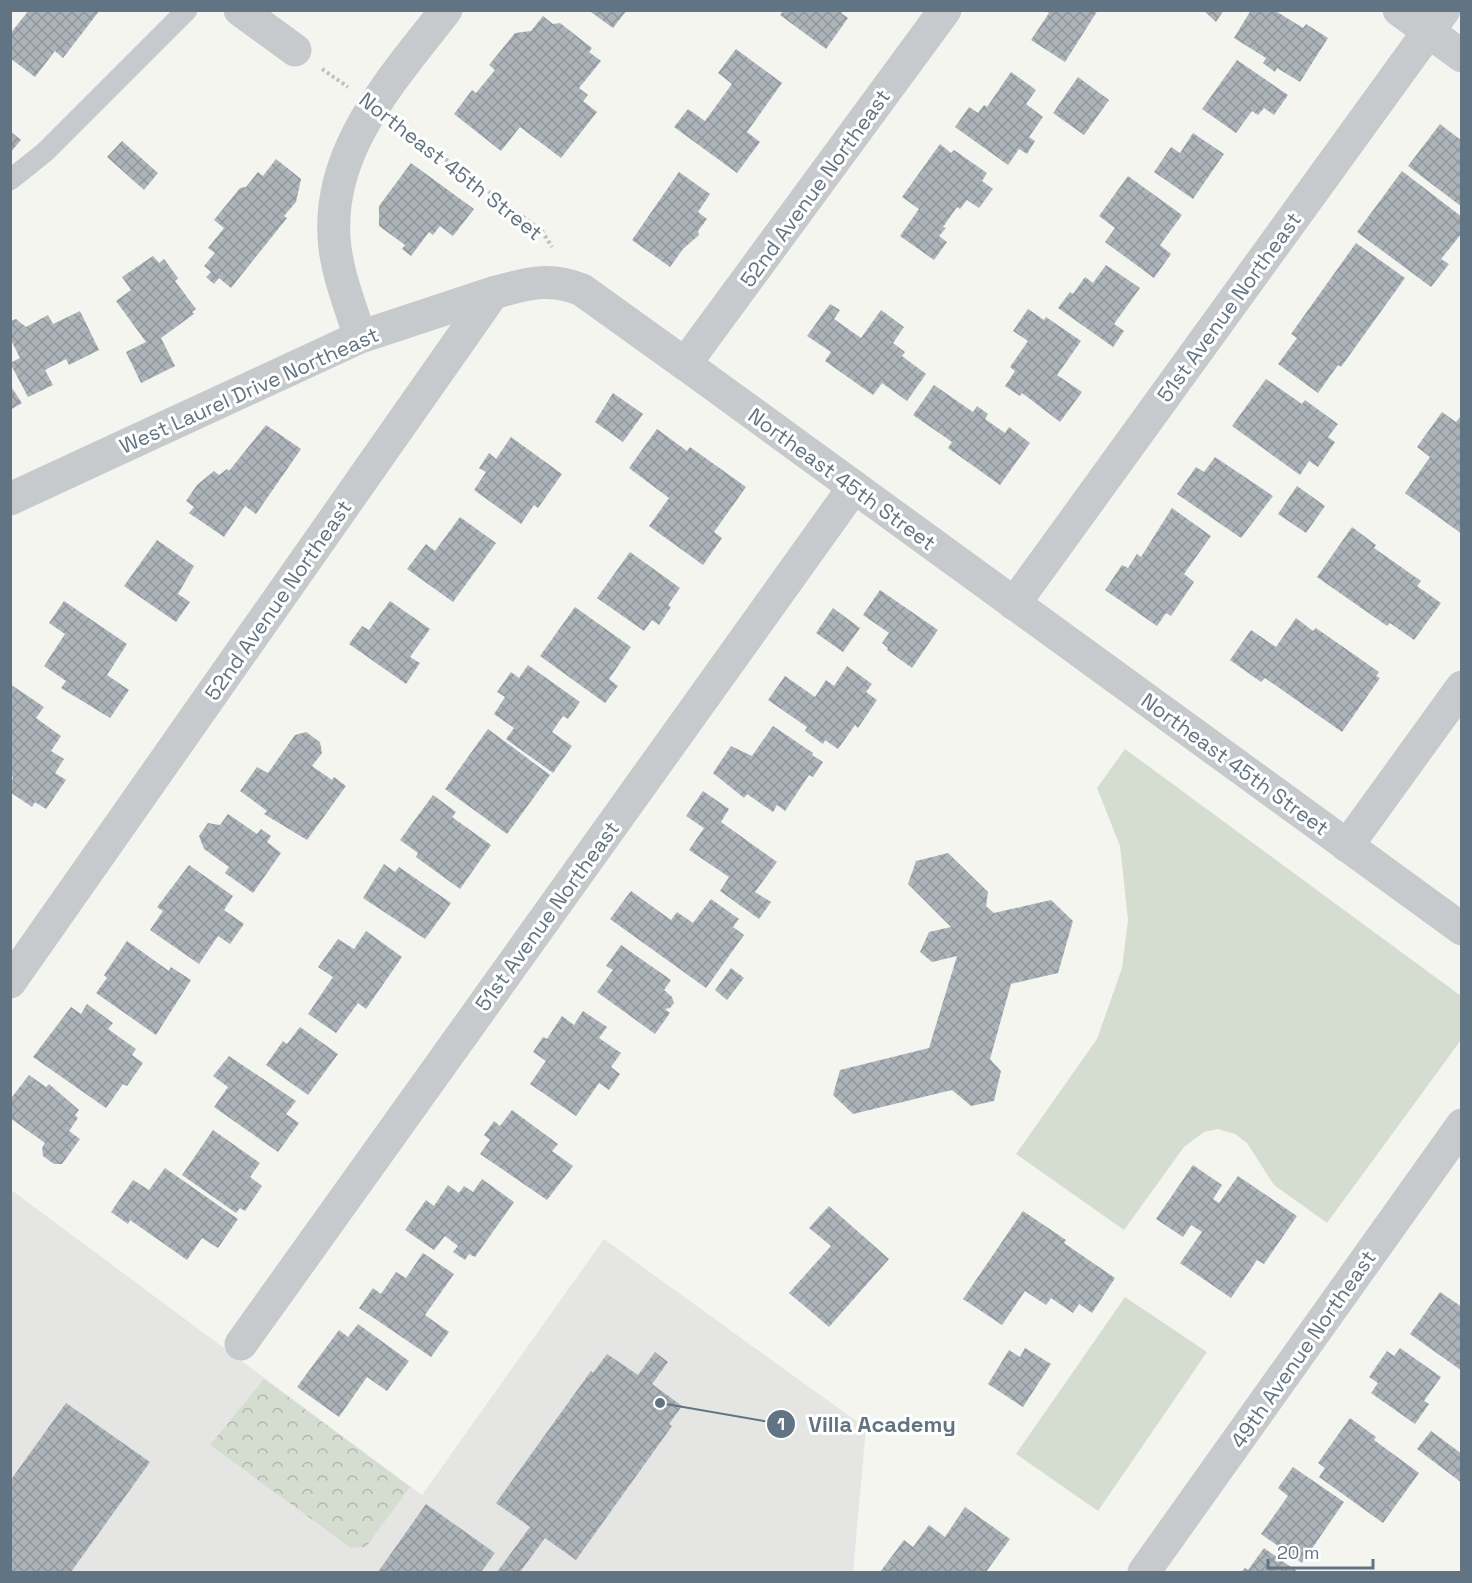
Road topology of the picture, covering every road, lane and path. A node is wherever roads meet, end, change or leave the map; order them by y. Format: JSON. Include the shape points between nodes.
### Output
{"nodes":[{"id":1,"x":187,"y":10,"type":"edge"},
{"id":2,"x":240,"y":10,"type":"edge"},
{"id":3,"x":446,"y":10,"type":"edge"},
{"id":4,"x":945,"y":10,"type":"edge"},
{"id":5,"x":1399,"y":10,"type":"edge"},
{"id":6,"x":1437,"y":21,"type":"edge"},
{"id":7,"x":296,"y":50,"type":"joint"},
{"id":8,"x":1461,"y":56,"type":"edge"},
{"id":9,"x":374,"y":105,"type":"junction"},
{"id":10,"x":10,"y":180,"type":"edge"},
{"id":11,"x":582,"y":290,"type":"junction"},
{"id":12,"x":493,"y":293,"type":"junction"},
{"id":13,"x":360,"y":337,"type":"junction"},
{"id":14,"x":685,"y":364,"type":"junction"},
{"id":15,"x":854,"y":487,"type":"junction"},
{"id":16,"x":10,"y":499,"type":"edge"},
{"id":17,"x":1014,"y":604,"type":"junction"},
{"id":18,"x":1461,"y":687,"type":"edge"},
{"id":19,"x":1347,"y":846,"type":"junction"},
{"id":20,"x":1461,"y":929,"type":"edge"},
{"id":21,"x":10,"y":982,"type":"edge"},
{"id":22,"x":1461,"y":1125,"type":"edge"},
{"id":23,"x":241,"y":1344,"type":"dead end"},
{"id":24,"x":1144,"y":1572,"type":"edge"}],
"edges":[{"from":1,"to":10,"type":"lane","via":[[45,152]]},
{"from":2,"to":7,"type":"street"},
{"from":3,"to":9,"type":"street"},
{"from":4,"to":14,"type":"street","name":"52nd Avenue Northeast"},
{"from":5,"to":6,"type":"street"},
{"from":6,"to":8,"type":"street"},
{"from":6,"to":17,"type":"street","name":"51st Avenue Northeast"},
{"from":7,"to":9,"type":"path","name":"Northeast 45th Street"},
{"from":9,"to":11,"type":"path","name":"Northeast 45th Street","via":[[542,231]]},
{"from":9,"to":13,"type":"street","via":[[345,161],[334,210],[335,248]]},
{"from":11,"to":12,"type":"street","via":[[563,282],[545,282]]},
{"from":11,"to":14,"type":"street","name":"Northeast 45th Street"},
{"from":12,"to":13,"type":"street","name":"West Laurel Drive Northeast"},
{"from":12,"to":21,"type":"street","name":"52nd Avenue Northeast"},
{"from":13,"to":16,"type":"street","name":"West Laurel Drive Northeast"},
{"from":14,"to":15,"type":"street","name":"Northeast 45th Street"},
{"from":15,"to":17,"type":"street","name":"Northeast 45th Street"},
{"from":15,"to":23,"type":"street","name":"51st Avenue Northeast"},
{"from":17,"to":19,"type":"street","name":"Northeast 45th Street"},
{"from":18,"to":19,"type":"street"},
{"from":19,"to":20,"type":"street","name":"Northeast 45th Street"},
{"from":22,"to":24,"type":"street","name":"49th Avenue Northeast"}]}
